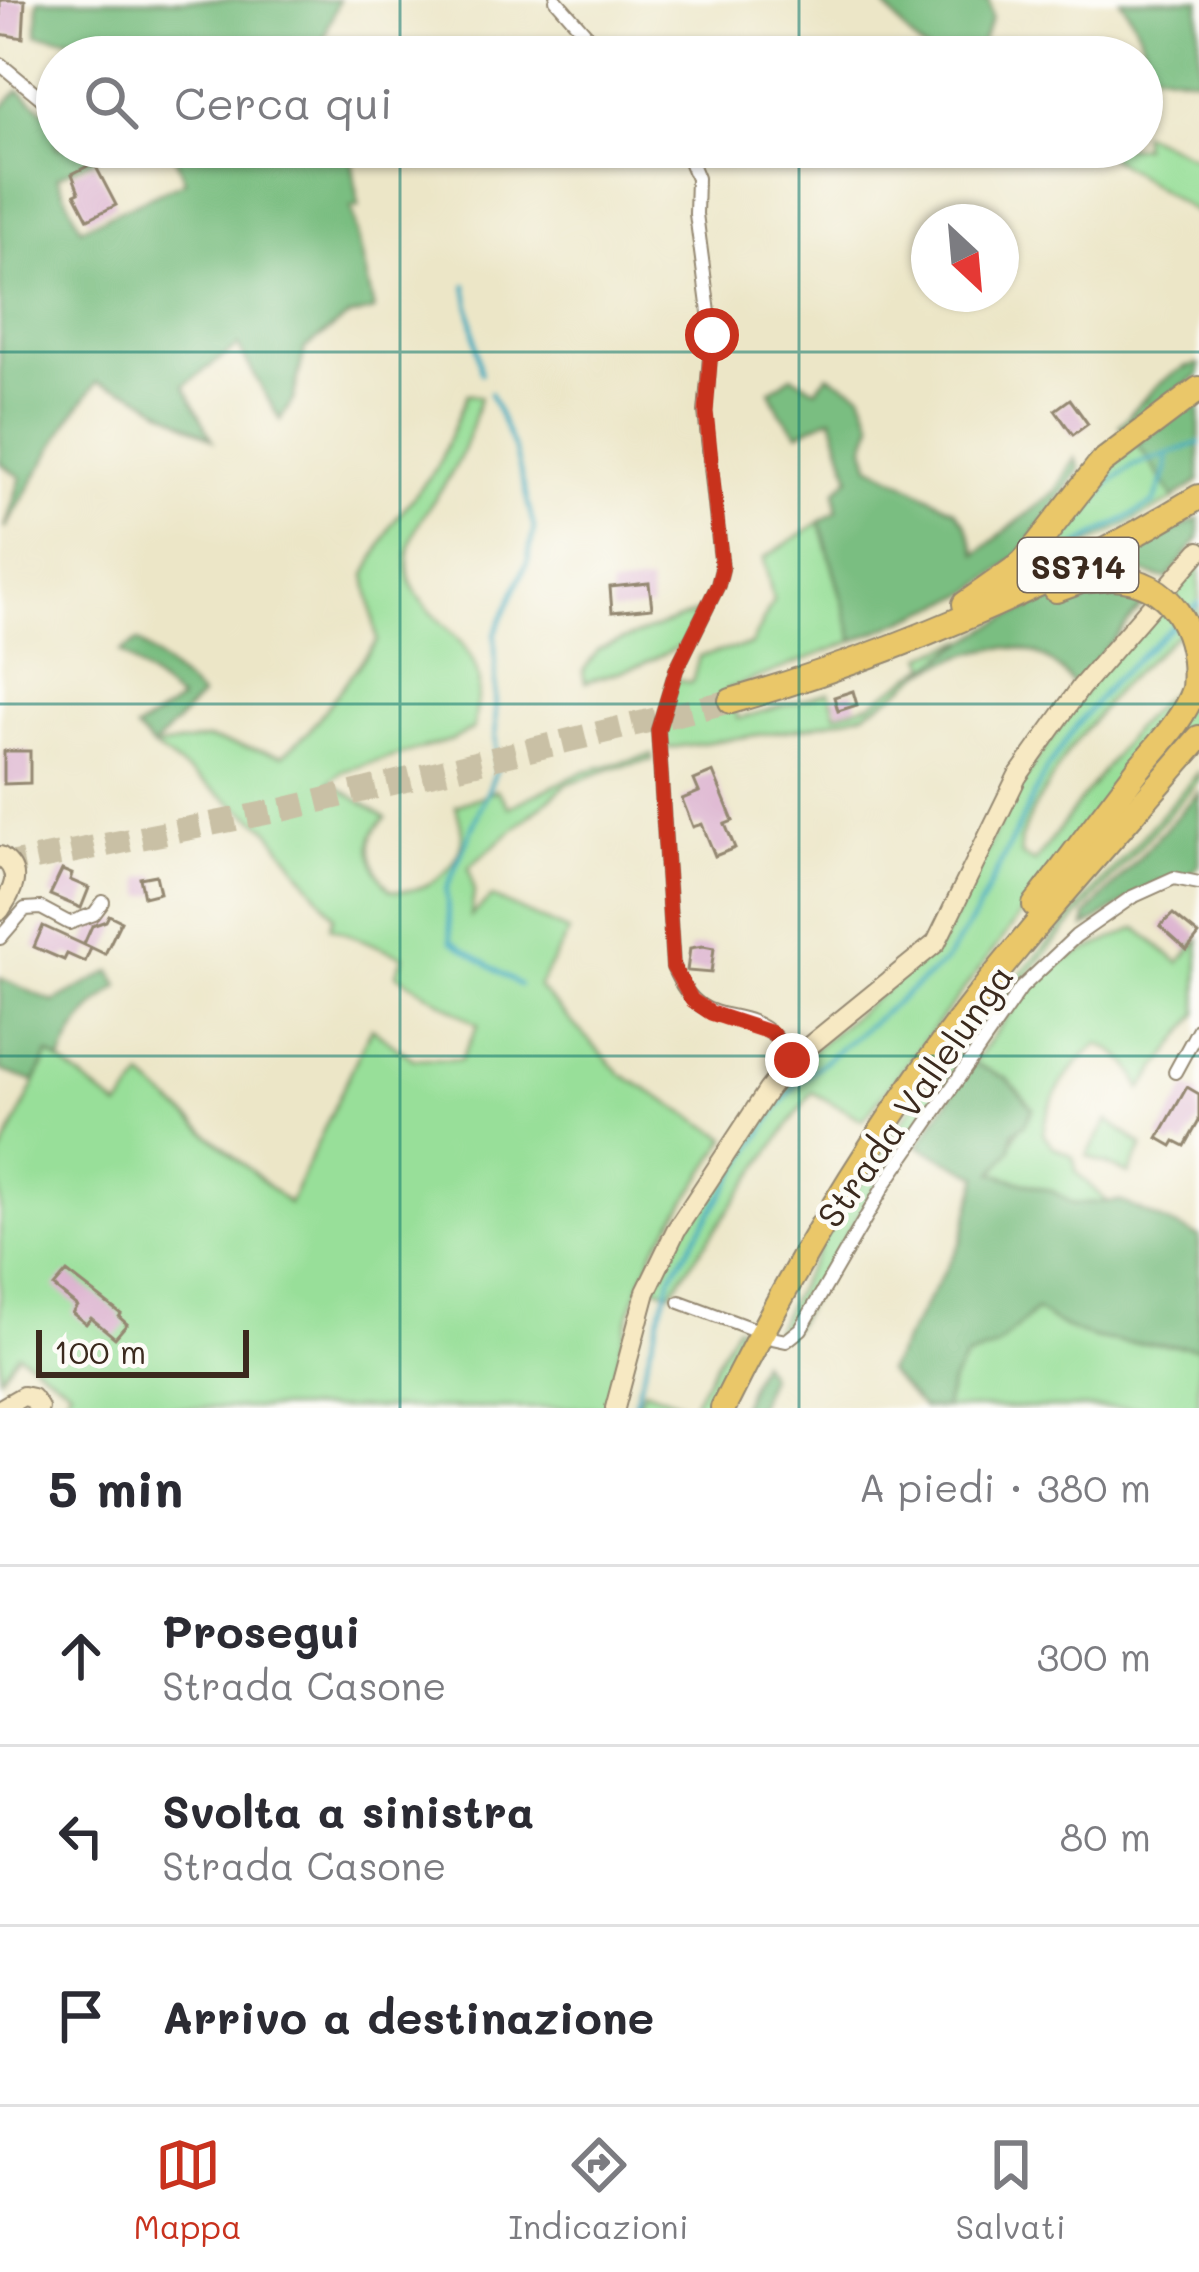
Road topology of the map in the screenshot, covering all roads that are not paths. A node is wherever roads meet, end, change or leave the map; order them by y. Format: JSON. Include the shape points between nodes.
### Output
{"nodes":[{"id":1,"x":556,"y":0,"type":"edge"},
{"id":2,"x":588,"y":36,"type":"edge"},
{"id":3,"x":0,"y":64,"type":"edge"},
{"id":4,"x":36,"y":94,"type":"edge"},
{"id":5,"x":692,"y":168,"type":"edge"},
{"id":6,"x":1199,"y":389,"type":"edge"},
{"id":7,"x":1190,"y":502,"type":"edge"},
{"id":8,"x":1199,"y":551,"type":"edge"},
{"id":9,"x":971,"y":616,"type":"junction"},
{"id":10,"x":923,"y":635,"type":"junction"},
{"id":11,"x":731,"y":701,"type":"tunnel mouth"},
{"id":12,"x":1199,"y":738,"type":"edge"},
{"id":13,"x":1199,"y":765,"type":"edge"},
{"id":14,"x":1124,"y":826,"type":"junction"},
{"id":15,"x":0,"y":856,"type":"edge"},
{"id":16,"x":1199,"y":883,"type":"edge"},
{"id":17,"x":103,"y":902,"type":"dead end"},
{"id":18,"x":0,"y":910,"type":"edge"},
{"id":19,"x":0,"y":938,"type":"edge"},
{"id":20,"x":975,"y":1001,"type":"junction"},
{"id":21,"x":1199,"y":1028,"type":"edge"},
{"id":22,"x":792,"y":1060,"type":"junction"},
{"id":23,"x":1175,"y":1072,"type":"dead end"},
{"id":24,"x":680,"y":1302,"type":"dead end"},
{"id":25,"x":750,"y":1328,"type":"dead end"},
{"id":26,"x":772,"y":1338,"type":"dead end"},
{"id":27,"x":2,"y":1408,"type":"edge"},
{"id":28,"x":39,"y":1408,"type":"edge"},
{"id":29,"x":615,"y":1408,"type":"edge"},
{"id":30,"x":723,"y":1408,"type":"edge"}],
"edges":[{"from":1,"to":2,"type":"street"},
{"from":3,"to":4,"type":"street"},
{"from":5,"to":22,"type":"street","via":[[712,335],[706,412],[722,569],[658,730],[673,967],[692,1000],[772,1033]]},
{"from":6,"to":10,"type":"highway","via":[[1101,463],[1023,562],[932,620]]},
{"from":7,"to":9,"type":"highway","number":"SS714"},
{"from":8,"to":22,"type":"street","name":"Strada Vallelunga","via":[[1081,687],[1018,776],[936,944]]},
{"from":9,"to":10,"type":"highway","number":"SS714"},
{"from":9,"to":20,"type":"highway","bridge":true,"via":[[995,617],[1081,581],[1144,582],[1188,617],[1198,648],[1188,703],[973,983]]},
{"from":10,"to":11,"type":"highway","number":"SS714"},
{"from":12,"to":14,"type":"highway"},
{"from":13,"to":14,"type":"highway","via":[[1144,822]]},
{"from":14,"to":20,"type":"highway"},
{"from":15,"to":18,"type":"street","via":[[16,880]]},
{"from":16,"to":26,"type":"street","name":"Strada Vallelunga","via":[[1174,878],[1132,897],[1021,988],[887,1181],[801,1329],[785,1341]]},
{"from":17,"to":19,"type":"street","via":[[68,923],[25,909]]},
{"from":20,"to":30,"type":"highway","via":[[868,1148]]},
{"from":21,"to":23,"type":"street"},
{"from":22,"to":29,"type":"street","name":"Strada Vallelunga","via":[[676,1230],[646,1292]]},
{"from":24,"to":25,"type":"street"},
{"from":27,"to":28,"type":"street","via":[[28,1396]]}]}
